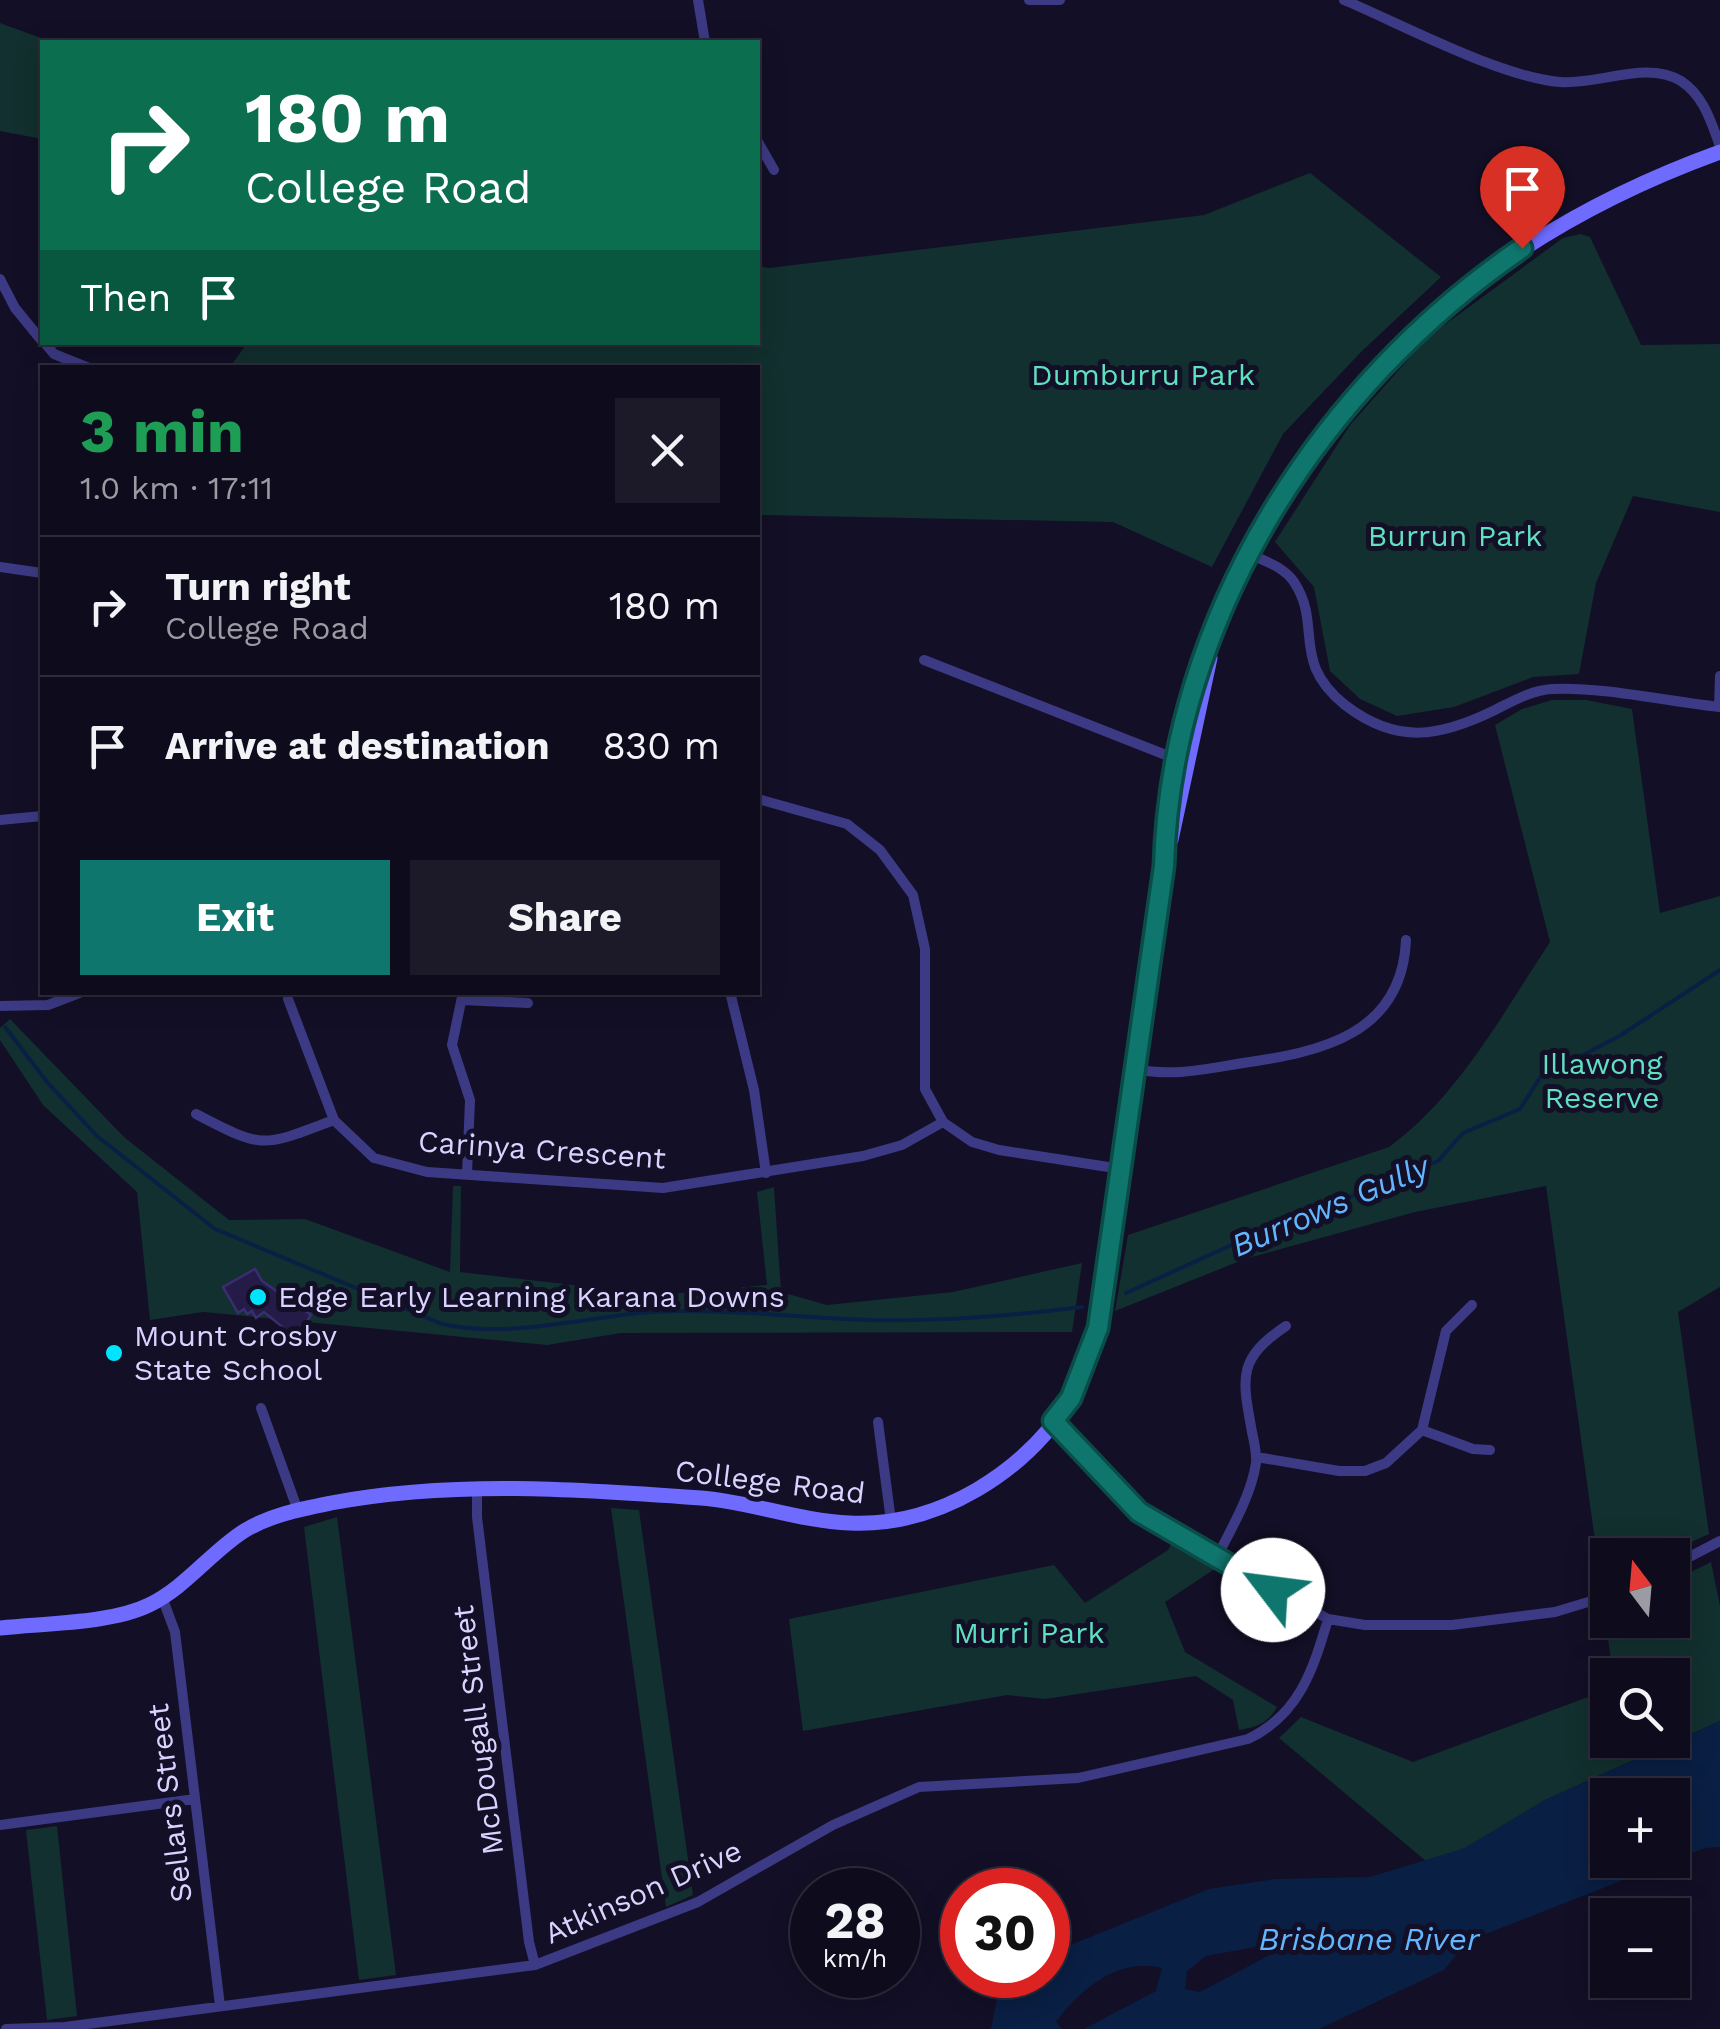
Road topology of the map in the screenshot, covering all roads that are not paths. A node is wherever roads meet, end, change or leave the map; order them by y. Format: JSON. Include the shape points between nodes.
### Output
{"nodes":[{"id":1,"x":698,"y":0,"type":"edge"},
{"id":2,"x":1030,"y":0,"type":"edge"},
{"id":3,"x":1060,"y":0,"type":"edge"},
{"id":4,"x":1344,"y":0,"type":"edge"},
{"id":5,"x":704,"y":40,"type":"edge"},
{"id":6,"x":760,"y":146,"type":"edge"},
{"id":7,"x":1720,"y":149,"type":"edge"},
{"id":8,"x":774,"y":170,"type":"dead end"},
{"id":9,"x":0,"y":279,"type":"edge"},
{"id":10,"x":40,"y":338,"type":"edge"},
{"id":11,"x":46,"y":345,"type":"edge"},
{"id":12,"x":81,"y":365,"type":"edge"},
{"id":13,"x":1250,"y":554,"type":"junction"},
{"id":14,"x":0,"y":567,"type":"edge"},
{"id":15,"x":40,"y":573,"type":"edge"},
{"id":16,"x":924,"y":660,"type":"dead end"},
{"id":17,"x":1720,"y":676,"type":"edge"},
{"id":18,"x":1719,"y":707,"type":"edge"},
{"id":19,"x":1180,"y":760,"type":"junction"},
{"id":20,"x":760,"y":800,"type":"edge"},
{"id":21,"x":40,"y":816,"type":"edge"},
{"id":22,"x":0,"y":820,"type":"edge"},
{"id":23,"x":1406,"y":940,"type":"dead end"},
{"id":24,"x":74,"y":995,"type":"edge"},
{"id":25,"x":731,"y":995,"type":"edge"},
{"id":26,"x":463,"y":996,"type":"edge"},
{"id":27,"x":288,"y":999,"type":"dead end"},
{"id":28,"x":528,"y":1002,"type":"dead end"},
{"id":29,"x":0,"y":1006,"type":"edge"},
{"id":30,"x":1135,"y":1069,"type":"junction"},
{"id":31,"x":196,"y":1114,"type":"dead end"},
{"id":32,"x":334,"y":1120,"type":"junction"},
{"id":33,"x":942,"y":1122,"type":"junction"},
{"id":34,"x":1121,"y":1169,"type":"junction"},
{"id":35,"x":766,"y":1173,"type":"junction"},
{"id":36,"x":467,"y":1174,"type":"junction"},
{"id":37,"x":1472,"y":1305,"type":"dead end"},
{"id":38,"x":1286,"y":1326,"type":"dead end"},
{"id":39,"x":261,"y":1408,"type":"dead end"},
{"id":40,"x":1053,"y":1421,"type":"junction"},
{"id":41,"x":878,"y":1422,"type":"dead end"},
{"id":42,"x":1422,"y":1430,"type":"junction"},
{"id":43,"x":1490,"y":1450,"type":"dead end"},
{"id":44,"x":1257,"y":1457,"type":"junction"},
{"id":45,"x":477,"y":1488,"type":"junction"},
{"id":46,"x":298,"y":1511,"type":"junction"},
{"id":47,"x":891,"y":1520,"type":"junction"},
{"id":48,"x":1720,"y":1541,"type":"edge"},
{"id":49,"x":1218,"y":1557,"type":"junction"},
{"id":50,"x":1690,"y":1557,"type":"edge"},
{"id":51,"x":162,"y":1597,"type":"junction"},
{"id":52,"x":1590,"y":1601,"type":"edge"},
{"id":53,"x":1328,"y":1619,"type":"junction"},
{"id":54,"x":0,"y":1628,"type":"edge"},
{"id":55,"x":195,"y":1799,"type":"junction"},
{"id":56,"x":0,"y":1825,"type":"edge"},
{"id":57,"x":535,"y":1966,"type":"junction"},
{"id":58,"x":220,"y":2006,"type":"junction"},
{"id":59,"x":6,"y":2029,"type":"edge"}],
"edges":[{"from":1,"to":5,"type":"street"},
{"from":2,"to":3,"type":"street"},
{"from":4,"to":7,"type":"street","via":[[1530,76],[1584,82],[1645,72],[1680,80],[1702,101]]},
{"from":6,"to":8,"type":"street"},
{"from":7,"to":13,"type":"main road","name":"College Road","via":[[1572,217],[1436,313],[1336,418]]},
{"from":9,"to":10,"type":"street"},
{"from":11,"to":12,"type":"street"},
{"from":13,"to":18,"type":"street","via":[[1294,582],[1313,667],[1326,688],[1389,729],[1448,731],[1528,694],[1557,688]]},
{"from":13,"to":19,"type":"main road","name":"College Road","via":[[1195,673]]},
{"from":14,"to":15,"type":"street"},
{"from":16,"to":19,"type":"street"},
{"from":17,"to":18,"type":"street"},
{"from":19,"to":30,"type":"main road","name":"College Road","via":[[1165,810],[1164,866]]},
{"from":20,"to":33,"type":"street","via":[[848,824],[880,850],[913,895],[925,950],[925,1089]]},
{"from":21,"to":22,"type":"street"},
{"from":23,"to":30,"type":"street","via":[[1403,968],[1389,997],[1364,1026],[1338,1042],[1308,1054],[1166,1075]]},
{"from":24,"to":29,"type":"street","via":[[48,1005]]},
{"from":25,"to":35,"type":"street"},
{"from":26,"to":28,"type":"street"},
{"from":26,"to":36,"type":"street","via":[[452,1045],[470,1100]]},
{"from":27,"to":32,"type":"street","name":"Carinya Crescent"},
{"from":30,"to":34,"type":"main road","name":"College Road"},
{"from":31,"to":32,"type":"street","via":[[249,1142],[270,1142]]},
{"from":32,"to":36,"type":"street","name":"Carinya Crescent","via":[[374,1158]]},
{"from":33,"to":34,"type":"street","via":[[999,1150]]},
{"from":33,"to":35,"type":"street","name":"Carinya Crescent","via":[[891,1150]]},
{"from":34,"to":40,"type":"main road","name":"College Road","via":[[1098,1328],[1071,1398]]},
{"from":35,"to":36,"type":"street","name":"Carinya Crescent","via":[[662,1188]]},
{"from":37,"to":42,"type":"street","via":[[1446,1331]]},
{"from":38,"to":44,"type":"street","via":[[1258,1344],[1246,1363]]},
{"from":39,"to":46,"type":"street"},
{"from":40,"to":47,"type":"main road","name":"College Road","via":[[984,1486],[941,1508]]},
{"from":40,"to":49,"type":"street","via":[[1139,1512]]},
{"from":41,"to":47,"type":"street"},
{"from":42,"to":43,"type":"street"},
{"from":42,"to":44,"type":"street","via":[[1406,1449],[1365,1472]]},
{"from":44,"to":49,"type":"street"},
{"from":45,"to":46,"type":"main road","name":"College Road"},
{"from":45,"to":47,"type":"main road","name":"College Road","via":[[704,1498],[806,1519]]},
{"from":45,"to":57,"type":"street","name":"McDougall Street"},
{"from":46,"to":51,"type":"main road","name":"College Road","via":[[240,1533]]},
{"from":48,"to":50,"type":"street"},
{"from":49,"to":53,"type":"street"},
{"from":51,"to":54,"type":"main road","name":"College Road","via":[[128,1614]]},
{"from":51,"to":55,"type":"street","name":"Sellars Street","via":[[176,1632]]},
{"from":52,"to":53,"type":"street","via":[[1452,1625]]},
{"from":53,"to":57,"type":"street","name":"Atkinson Drive","via":[[1303,1691],[1272,1728],[1248,1739],[1078,1778],[919,1788],[832,1825],[698,1902]]},
{"from":55,"to":56,"type":"street"},
{"from":55,"to":58,"type":"street","name":"Sellars Street"},
{"from":57,"to":58,"type":"street","name":"Atkinson Drive"},
{"from":58,"to":59,"type":"street","name":"Atkinson Drive"}]}
